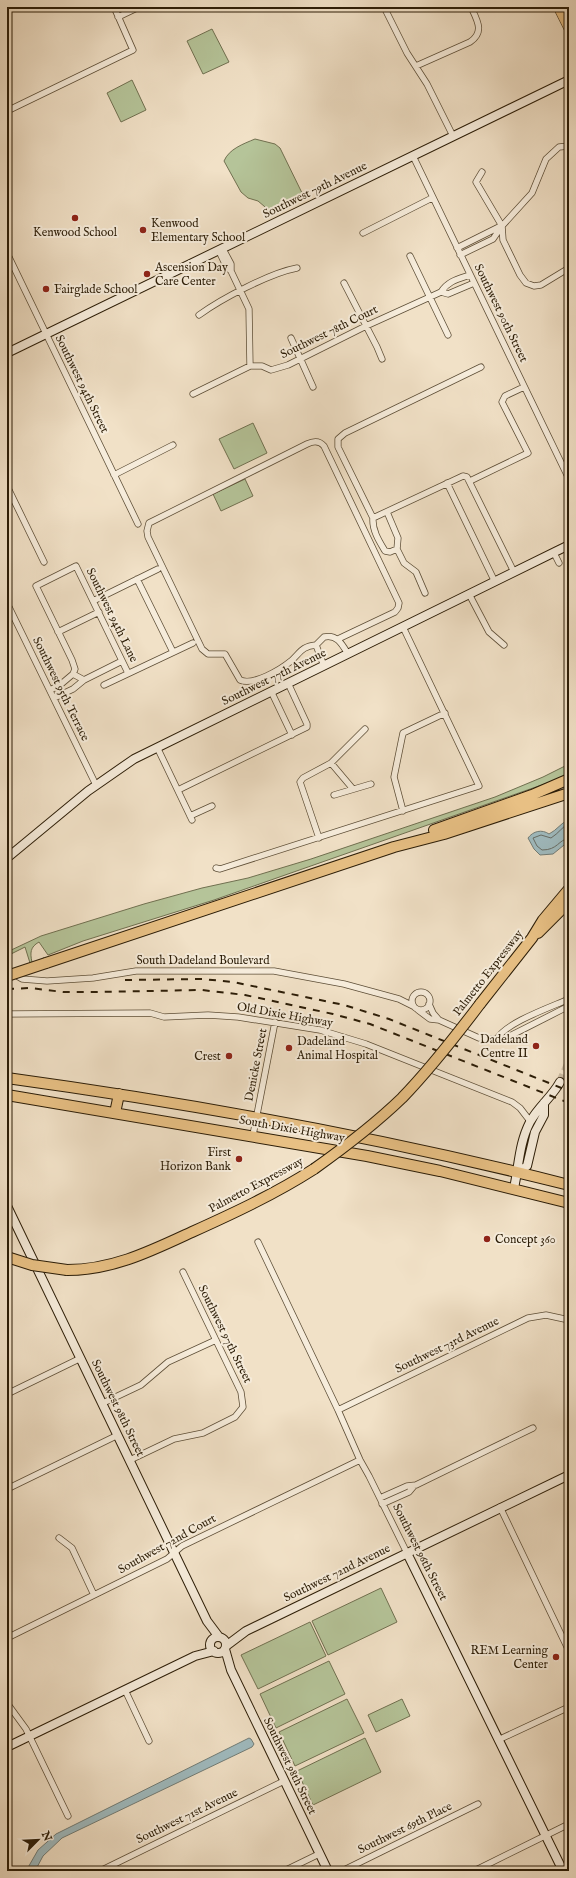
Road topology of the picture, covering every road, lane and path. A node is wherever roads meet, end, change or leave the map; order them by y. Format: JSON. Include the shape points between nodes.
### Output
{"nodes":[{"id":1,"x":114,"y":7,"type":"edge"},
{"id":2,"x":140,"y":7,"type":"edge"},
{"id":3,"x":384,"y":7,"type":"edge"},
{"id":4,"x":471,"y":7,"type":"edge"},
{"id":5,"x":558,"y":7,"type":"edge"},
{"id":6,"x":118,"y":17,"type":"junction"},
{"id":7,"x":569,"y":29,"type":"edge"},
{"id":8,"x":416,"y":66,"type":"junction"},
{"id":9,"x":569,"y":80,"type":"edge"},
{"id":10,"x":7,"y":111,"type":"edge"},
{"id":11,"x":453,"y":136,"type":"junction"},
{"id":12,"x":569,"y":146,"type":"edge"},
{"id":13,"x":413,"y":156,"type":"junction"},
{"id":14,"x":482,"y":172,"type":"dead end"},
{"id":15,"x":432,"y":198,"type":"junction"},
{"id":16,"x":502,"y":226,"type":"junction"},
{"id":17,"x":363,"y":233,"type":"dead end"},
{"id":18,"x":456,"y":248,"type":"junction"},
{"id":19,"x":221,"y":250,"type":"junction"},
{"id":20,"x":7,"y":253,"type":"edge"},
{"id":21,"x":460,"y":255,"type":"junction"},
{"id":22,"x":410,"y":256,"type":"dead end"},
{"id":23,"x":297,"y":268,"type":"dead end"},
{"id":24,"x":569,"y":268,"type":"edge"},
{"id":25,"x":470,"y":275,"type":"junction"},
{"id":26,"x":344,"y":283,"type":"dead end"},
{"id":27,"x":474,"y":283,"type":"junction"},
{"id":28,"x":241,"y":291,"type":"junction"},
{"id":29,"x":441,"y":292,"type":"junction"},
{"id":30,"x":429,"y":298,"type":"junction"},
{"id":31,"x":199,"y":315,"type":"dead end"},
{"id":32,"x":366,"y":326,"type":"junction"},
{"id":33,"x":448,"y":334,"type":"dead end"},
{"id":34,"x":46,"y":335,"type":"junction"},
{"id":35,"x":291,"y":338,"type":"dead end"},
{"id":36,"x":7,"y":354,"type":"edge"},
{"id":37,"x":300,"y":359,"type":"junction"},
{"id":38,"x":382,"y":359,"type":"dead end"},
{"id":39,"x":250,"y":366,"type":"junction"},
{"id":40,"x":481,"y":367,"type":"dead end"},
{"id":41,"x":313,"y":387,"type":"dead end"},
{"id":42,"x":524,"y":387,"type":"junction"},
{"id":43,"x":193,"y":394,"type":"dead end"},
{"id":44,"x":173,"y":445,"type":"dead end"},
{"id":45,"x":114,"y":475,"type":"junction"},
{"id":46,"x":569,"y":479,"type":"edge"},
{"id":47,"x":470,"y":481,"type":"junction"},
{"id":48,"x":447,"y":483,"type":"junction"},
{"id":49,"x":7,"y":486,"type":"edge"},
{"id":50,"x":387,"y":512,"type":"junction"},
{"id":51,"x":373,"y":518,"type":"junction"},
{"id":52,"x":138,"y":524,"type":"dead end"},
{"id":53,"x":569,"y":545,"type":"edge"},
{"id":54,"x":397,"y":549,"type":"junction"},
{"id":55,"x":554,"y":552,"type":"junction"},
{"id":56,"x":44,"y":562,"type":"dead end"},
{"id":57,"x":560,"y":563,"type":"dead end"},
{"id":58,"x":158,"y":569,"type":"dead end"},
{"id":59,"x":514,"y":572,"type":"junction"},
{"id":60,"x":137,"y":579,"type":"junction"},
{"id":61,"x":495,"y":582,"type":"junction"},
{"id":62,"x":425,"y":593,"type":"dead end"},
{"id":63,"x":469,"y":594,"type":"junction"},
{"id":64,"x":93,"y":601,"type":"junction"},
{"id":65,"x":7,"y":603,"type":"edge"},
{"id":66,"x":99,"y":612,"type":"junction"},
{"id":67,"x":403,"y":627,"type":"junction"},
{"id":68,"x":58,"y":632,"type":"junction"},
{"id":69,"x":338,"y":639,"type":"junction"},
{"id":70,"x":192,"y":643,"type":"dead end"},
{"id":71,"x":316,"y":645,"type":"junction"},
{"id":72,"x":504,"y":645,"type":"dead end"},
{"id":73,"x":173,"y":652,"type":"junction"},
{"id":74,"x":348,"y":654,"type":"junction"},
{"id":75,"x":122,"y":661,"type":"junction"},
{"id":76,"x":324,"y":666,"type":"junction"},
{"id":77,"x":128,"y":673,"type":"junction"},
{"id":78,"x":73,"y":674,"type":"junction"},
{"id":79,"x":84,"y":680,"type":"junction"},
{"id":80,"x":288,"y":683,"type":"junction"},
{"id":81,"x":104,"y":685,"type":"dead end"},
{"id":82,"x":50,"y":690,"type":"junction"},
{"id":83,"x":271,"y":691,"type":"junction"},
{"id":84,"x":54,"y":698,"type":"junction"},
{"id":85,"x":445,"y":713,"type":"junction"},
{"id":86,"x":365,"y":729,"type":"dead end"},
{"id":87,"x":292,"y":735,"type":"junction"},
{"id":88,"x":157,"y":747,"type":"junction"},
{"id":89,"x":331,"y":763,"type":"junction"},
{"id":90,"x":569,"y":780,"type":"edge"},
{"id":91,"x":371,"y":784,"type":"dead end"},
{"id":92,"x":96,"y":785,"type":"junction"},
{"id":93,"x":353,"y":789,"type":"junction"},
{"id":94,"x":178,"y":790,"type":"junction"},
{"id":95,"x":569,"y":793,"type":"edge"},
{"id":96,"x":334,"y":795,"type":"dead end"},
{"id":97,"x":212,"y":806,"type":"dead end"},
{"id":98,"x":403,"y":811,"type":"junction"},
{"id":99,"x":319,"y":838,"type":"junction"},
{"id":100,"x":394,"y":847,"type":"junction"},
{"id":101,"x":7,"y":858,"type":"edge"},
{"id":102,"x":216,"y":868,"type":"dead end"},
{"id":103,"x":569,"y":889,"type":"edge"},
{"id":104,"x":569,"y":902,"type":"edge"},
{"id":105,"x":532,"y":938,"type":"junction"},
{"id":106,"x":7,"y":970,"type":"edge"},
{"id":107,"x":7,"y":976,"type":"edge"},
{"id":108,"x":414,"y":994,"type":"junction"},
{"id":109,"x":569,"y":998,"type":"edge"},
{"id":110,"x":399,"y":999,"type":"junction"},
{"id":111,"x":429,"y":1004,"type":"junction"},
{"id":112,"x":569,"y":1006,"type":"edge"},
{"id":113,"x":415,"y":1008,"type":"junction"},
{"id":114,"x":7,"y":1014,"type":"edge"},
{"id":115,"x":531,"y":1016,"type":"junction"},
{"id":116,"x":439,"y":1020,"type":"junction"},
{"id":117,"x":275,"y":1022,"type":"junction"},
{"id":118,"x":535,"y":1023,"type":"junction"},
{"id":119,"x":497,"y":1039,"type":"junction"},
{"id":120,"x":7,"y":1078,"type":"edge"},
{"id":121,"x":560,"y":1082,"type":"tunnel mouth"},
{"id":122,"x":119,"y":1094,"type":"junction"},
{"id":123,"x":7,"y":1095,"type":"edge"},
{"id":124,"x":544,"y":1103,"type":"junction"},
{"id":125,"x":115,"y":1113,"type":"junction"},
{"id":126,"x":257,"y":1117,"type":"junction"},
{"id":127,"x":530,"y":1121,"type":"junction"},
{"id":128,"x":253,"y":1136,"type":"junction"},
{"id":129,"x":399,"y":1145,"type":"junction"},
{"id":130,"x":367,"y":1156,"type":"junction"},
{"id":131,"x":518,"y":1172,"type":"junction"},
{"id":132,"x":569,"y":1185,"type":"edge"},
{"id":133,"x":514,"y":1188,"type":"junction"},
{"id":134,"x":569,"y":1203,"type":"edge"},
{"id":135,"x":7,"y":1206,"type":"edge"},
{"id":136,"x":258,"y":1242,"type":"dead end"},
{"id":137,"x":7,"y":1257,"type":"edge"},
{"id":138,"x":183,"y":1272,"type":"dead end"},
{"id":139,"x":569,"y":1320,"type":"edge"},
{"id":140,"x":216,"y":1340,"type":"junction"},
{"id":141,"x":81,"y":1358,"type":"junction"},
{"id":142,"x":7,"y":1394,"type":"edge"},
{"id":143,"x":103,"y":1403,"type":"junction"},
{"id":144,"x":338,"y":1410,"type":"junction"},
{"id":145,"x":533,"y":1428,"type":"dead end"},
{"id":146,"x":118,"y":1435,"type":"junction"},
{"id":147,"x":130,"y":1460,"type":"junction"},
{"id":148,"x":360,"y":1460,"type":"junction"},
{"id":149,"x":569,"y":1474,"type":"edge"},
{"id":150,"x":7,"y":1489,"type":"edge"},
{"id":151,"x":381,"y":1501,"type":"junction"},
{"id":152,"x":500,"y":1507,"type":"junction"},
{"id":153,"x":59,"y":1538,"type":"dead end"},
{"id":154,"x":174,"y":1553,"type":"junction"},
{"id":155,"x":407,"y":1553,"type":"junction"},
{"id":156,"x":94,"y":1595,"type":"junction"},
{"id":157,"x":207,"y":1621,"type":"junction"},
{"id":158,"x":246,"y":1631,"type":"junction"},
{"id":159,"x":220,"y":1637,"type":"junction"},
{"id":160,"x":7,"y":1638,"type":"edge"},
{"id":161,"x":213,"y":1647,"type":"junction"},
{"id":162,"x":226,"y":1648,"type":"junction"},
{"id":163,"x":569,"y":1651,"type":"edge"},
{"id":164,"x":231,"y":1670,"type":"junction"},
{"id":165,"x":125,"y":1690,"type":"junction"},
{"id":166,"x":7,"y":1703,"type":"edge"},
{"id":167,"x":569,"y":1707,"type":"edge"},
{"id":168,"x":30,"y":1736,"type":"junction"},
{"id":169,"x":498,"y":1740,"type":"junction"},
{"id":170,"x":149,"y":1741,"type":"dead end"},
{"id":171,"x":7,"y":1747,"type":"edge"},
{"id":172,"x":284,"y":1781,"type":"junction"},
{"id":173,"x":478,"y":1804,"type":"dead end"},
{"id":174,"x":68,"y":1816,"type":"dead end"},
{"id":175,"x":569,"y":1824,"type":"edge"},
{"id":176,"x":545,"y":1836,"type":"junction"},
{"id":177,"x":320,"y":1854,"type":"junction"},
{"id":178,"x":100,"y":1871,"type":"edge"},
{"id":179,"x":284,"y":1871,"type":"edge"},
{"id":180,"x":328,"y":1871,"type":"edge"},
{"id":181,"x":342,"y":1871,"type":"edge"},
{"id":182,"x":474,"y":1871,"type":"edge"},
{"id":183,"x":563,"y":1871,"type":"edge"}],
"edges":[{"from":1,"to":6,"type":"street"},
{"from":2,"to":6,"type":"street"},
{"from":3,"to":8,"type":"street"},
{"from":4,"to":8,"type":"street","via":[[479,33],[470,42]]},
{"from":5,"to":7,"type":"main road"},
{"from":6,"to":10,"type":"street","via":[[133,50]]},
{"from":8,"to":11,"type":"street","via":[[428,84]]},
{"from":9,"to":11,"type":"street","name":"Southwest 79th Avenue"},
{"from":11,"to":13,"type":"street","name":"Southwest 79th Avenue"},
{"from":12,"to":16,"type":"street","via":[[559,147],[543,164],[536,186],[529,197]]},
{"from":13,"to":15,"type":"street","name":"Southwest 90th Street"},
{"from":13,"to":19,"type":"street","name":"Southwest 79th Avenue"},
{"from":14,"to":16,"type":"street","via":[[476,182]]},
{"from":15,"to":17,"type":"street"},
{"from":15,"to":18,"type":"street","name":"Southwest 90th Street"},
{"from":16,"to":18,"type":"street"},
{"from":16,"to":21,"type":"street","via":[[493,239]]},
{"from":16,"to":24,"type":"street","via":[[503,240],[520,276],[530,285],[538,286],[545,283]]},
{"from":18,"to":21,"type":"street","name":"Southwest 90th Street"},
{"from":19,"to":28,"type":"street","via":[[231,264],[231,271]]},
{"from":19,"to":34,"type":"street","name":"Southwest 79th Avenue"},
{"from":20,"to":34,"type":"street","name":"Southwest 94th Street"},
{"from":21,"to":25,"type":"street","name":"Southwest 90th Street"},
{"from":22,"to":30,"type":"street"},
{"from":23,"to":28,"type":"street","via":[[283,271]]},
{"from":25,"to":27,"type":"street","name":"Southwest 90th Street"},
{"from":25,"to":29,"type":"street","name":"Southwest 78th Court","via":[[450,282]]},
{"from":26,"to":32,"type":"street"},
{"from":27,"to":29,"type":"street","via":[[448,294]]},
{"from":27,"to":42,"type":"street","name":"Southwest 90th Street"},
{"from":28,"to":31,"type":"street"},
{"from":28,"to":39,"type":"street","via":[[249,309]]},
{"from":29,"to":30,"type":"street","name":"Southwest 78th Court"},
{"from":30,"to":32,"type":"street","name":"Southwest 78th Court"},
{"from":30,"to":33,"type":"street"},
{"from":32,"to":37,"type":"street","name":"Southwest 78th Court"},
{"from":32,"to":38,"type":"street"},
{"from":34,"to":36,"type":"street","name":"Southwest 79th Avenue"},
{"from":34,"to":45,"type":"street","name":"Southwest 94th Street"},
{"from":35,"to":37,"type":"street"},
{"from":37,"to":39,"type":"street","name":"Southwest 78th Court","via":[[271,370],[262,366]]},
{"from":37,"to":41,"type":"street"},
{"from":39,"to":43,"type":"street"},
{"from":40,"to":51,"type":"street","via":[[345,433],[338,439],[338,446]]},
{"from":42,"to":46,"type":"street","name":"Southwest 90th Street"},
{"from":42,"to":47,"type":"street","via":[[502,399],[528,453]]},
{"from":44,"to":45,"type":"street"},
{"from":45,"to":52,"type":"street","name":"Southwest 94th Street"},
{"from":47,"to":48,"type":"street","via":[[463,476]]},
{"from":47,"to":59,"type":"street"},
{"from":48,"to":50,"type":"street"},
{"from":48,"to":61,"type":"street"},
{"from":49,"to":56,"type":"street"},
{"from":50,"to":51,"type":"street"},
{"from":50,"to":54,"type":"street","via":[[398,538]]},
{"from":51,"to":54,"type":"street","via":[[373,525],[386,551]]},
{"from":53,"to":55,"type":"street","name":"Southwest 77th Avenue"},
{"from":54,"to":62,"type":"street","via":[[404,563],[416,572]]},
{"from":55,"to":57,"type":"street"},
{"from":55,"to":59,"type":"street","name":"Southwest 77th Avenue"},
{"from":58,"to":60,"type":"street"},
{"from":59,"to":61,"type":"street","name":"Southwest 77th Avenue"},
{"from":60,"to":64,"type":"street"},
{"from":60,"to":73,"type":"street"},
{"from":61,"to":63,"type":"street","name":"Southwest 77th Avenue"},
{"from":63,"to":67,"type":"street","name":"Southwest 77th Avenue"},
{"from":63,"to":72,"type":"street","via":[[489,632]]},
{"from":64,"to":66,"type":"street","name":"Southwest 94th Lane"},
{"from":64,"to":68,"type":"street","name":"Southwest 94th Lane","via":[[76,566],[36,586]]},
{"from":65,"to":82,"type":"street","name":"Southwest 95th Terrace"},
{"from":66,"to":68,"type":"street"},
{"from":66,"to":75,"type":"street","name":"Southwest 94th Lane"},
{"from":67,"to":74,"type":"street","name":"Southwest 77th Avenue"},
{"from":67,"to":85,"type":"street"},
{"from":68,"to":78,"type":"street","via":[[74,665]]},
{"from":69,"to":71,"type":"street","via":[[324,637]]},
{"from":69,"to":71,"type":"street","via":[[395,612],[398,603],[321,443],[306,444],[149,523],[148,537],[202,649],[208,654],[225,654],[240,680],[248,683],[256,681],[288,663],[303,648]]},
{"from":69,"to":74,"type":"street"},
{"from":70,"to":73,"type":"street"},
{"from":71,"to":76,"type":"street"},
{"from":73,"to":77,"type":"street"},
{"from":74,"to":76,"type":"street","name":"Southwest 77th Avenue"},
{"from":75,"to":77,"type":"street","name":"Southwest 94th Lane"},
{"from":75,"to":79,"type":"street"},
{"from":76,"to":80,"type":"street","name":"Southwest 77th Avenue"},
{"from":77,"to":81,"type":"street"},
{"from":78,"to":79,"type":"street"},
{"from":78,"to":82,"type":"street"},
{"from":79,"to":84,"type":"street","via":[[74,689]]},
{"from":80,"to":83,"type":"street","name":"Southwest 77th Avenue"},
{"from":80,"to":87,"type":"street","via":[[308,726]]},
{"from":82,"to":84,"type":"street","name":"Southwest 95th Terrace"},
{"from":83,"to":87,"type":"street"},
{"from":83,"to":88,"type":"street","name":"Southwest 77th Avenue"},
{"from":84,"to":92,"type":"street","name":"Southwest 95th Terrace"},
{"from":85,"to":98,"type":"street","via":[[403,733],[394,777]]},
{"from":85,"to":98,"type":"street","via":[[478,786]]},
{"from":86,"to":89,"type":"street"},
{"from":87,"to":94,"type":"street"},
{"from":88,"to":92,"type":"street","name":"Southwest 77th Avenue","via":[[128,762]]},
{"from":88,"to":94,"type":"street"},
{"from":89,"to":93,"type":"street"},
{"from":89,"to":99,"type":"street","via":[[300,782]]},
{"from":90,"to":100,"type":"highway"},
{"from":91,"to":93,"type":"street"},
{"from":92,"to":101,"type":"street","name":"Southwest 77th Avenue"},
{"from":93,"to":96,"type":"street"},
{"from":94,"to":97,"type":"street","via":[[191,818]]},
{"from":95,"to":100,"type":"highway","via":[[437,836]]},
{"from":98,"to":99,"type":"street"},
{"from":99,"to":102,"type":"street","via":[[220,869]]},
{"from":100,"to":107,"type":"highway","bridge":true},
{"from":103,"to":105,"type":"highway","name":"Palmetto Expressway","via":[[542,920]]},
{"from":104,"to":105,"type":"highway"},
{"from":105,"to":137,"type":"highway","name":"Palmetto Expressway","bridge":true,"via":[[454,1039],[401,1098],[342,1149],[314,1169],[258,1202],[133,1258],[102,1267],[67,1270],[37,1266]]},
{"from":106,"to":110,"type":"street","name":"South Dadeland Boulevard","via":[[22,979],[47,981],[93,978],[136,971],[274,971],[344,984]]},
{"from":108,"to":110,"type":"street"},
{"from":108,"to":111,"type":"street","via":[[426,994],[430,998]]},
{"from":108,"to":113,"type":"street","via":[[412,1000]]},
{"from":109,"to":115,"type":"street"},
{"from":110,"to":113,"type":"street","name":"South Dadeland Boulevard"},
{"from":111,"to":113,"type":"street","via":[[424,1010]]},
{"from":111,"to":116,"type":"street","via":[[432,1013]]},
{"from":112,"to":118,"type":"street","name":"South Dadeland Boulevard"},
{"from":113,"to":116,"type":"street","name":"South Dadeland Boulevard","via":[[430,1019]]},
{"from":114,"to":117,"type":"street","name":"Old Dixie Highway","via":[[150,1013],[164,1016],[238,1017]]},
{"from":115,"to":118,"type":"street"},
{"from":115,"to":119,"type":"street","via":[[504,1030]]},
{"from":116,"to":119,"type":"street","name":"South Dadeland Boulevard","via":[[479,1038]]},
{"from":117,"to":126,"type":"street","name":"Denicke Street"},
{"from":117,"to":127,"type":"street","name":"Old Dixie Highway","via":[[320,1030],[379,1049],[512,1102]]},
{"from":118,"to":119,"type":"street","name":"South Dadeland Boulevard","via":[[502,1040]]},
{"from":120,"to":122,"type":"highway","name":"South Dixie Highway"},
{"from":121,"to":124,"type":"street"},
{"from":122,"to":125,"type":"highway"},
{"from":122,"to":126,"type":"highway","name":"South Dixie Highway"},
{"from":123,"to":125,"type":"highway","name":"South Dixie Highway"},
{"from":124,"to":127,"type":"street"},
{"from":124,"to":131,"type":"street","via":[[544,1115],[535,1132],[527,1166]]},
{"from":125,"to":128,"type":"highway","name":"South Dixie Highway"},
{"from":126,"to":128,"type":"street","name":"Denicke Street"},
{"from":126,"to":129,"type":"highway","name":"South Dixie Highway"},
{"from":127,"to":131,"type":"street","via":[[518,1163]]},
{"from":128,"to":130,"type":"highway","name":"South Dixie Highway"},
{"from":129,"to":130,"type":"highway","via":[[379,1149]]},
{"from":129,"to":131,"type":"highway","name":"South Dixie Highway"},
{"from":130,"to":133,"type":"highway","name":"South Dixie Highway"},
{"from":131,"to":132,"type":"highway","name":"South Dixie Highway"},
{"from":131,"to":133,"type":"street"},
{"from":133,"to":134,"type":"highway","name":"South Dixie Highway"},
{"from":135,"to":141,"type":"street","name":"Southwest 98th Street"},
{"from":136,"to":144,"type":"street","name":"Southwest 96th Street"},
{"from":138,"to":140,"type":"street","name":"Southwest 97th Street"},
{"from":139,"to":144,"type":"street","name":"Southwest 73rd Avenue","via":[[546,1315],[528,1318]]},
{"from":140,"to":143,"type":"street","via":[[168,1362],[142,1385]]},
{"from":140,"to":147,"type":"street","name":"Southwest 97th Street","via":[[241,1392],[244,1407],[236,1417],[203,1433],[174,1439]]},
{"from":141,"to":142,"type":"street"},
{"from":141,"to":143,"type":"street","name":"Southwest 98th Street"},
{"from":143,"to":146,"type":"street","name":"Southwest 98th Street"},
{"from":144,"to":148,"type":"street","name":"Southwest 96th Street"},
{"from":145,"to":151,"type":"street","via":[[414,1486],[407,1486]]},
{"from":146,"to":147,"type":"street","name":"Southwest 98th Street"},
{"from":146,"to":150,"type":"street"},
{"from":147,"to":154,"type":"street","name":"Southwest 98th Street"},
{"from":148,"to":151,"type":"street","name":"Southwest 96th Street"},
{"from":148,"to":154,"type":"street","name":"Southwest 72nd Court","via":[[182,1546]]},
{"from":149,"to":152,"type":"street","name":"Southwest 72nd Avenue"},
{"from":151,"to":155,"type":"street","name":"Southwest 96th Street"},
{"from":152,"to":155,"type":"street","name":"Southwest 72nd Avenue"},
{"from":152,"to":163,"type":"street"},
{"from":153,"to":156,"type":"street","via":[[72,1548]]},
{"from":154,"to":156,"type":"street","name":"Southwest 72nd Court","via":[[167,1559]]},
{"from":154,"to":157,"type":"street","name":"Southwest 98th Street"},
{"from":155,"to":158,"type":"street","name":"Southwest 72nd Avenue"},
{"from":155,"to":169,"type":"street","name":"Southwest 96th Street"},
{"from":156,"to":160,"type":"street","name":"Southwest 72nd Court"},
{"from":157,"to":159,"type":"street","name":"Southwest 98th Street"},
{"from":157,"to":161,"type":"street","name":"Southwest 98th Street"},
{"from":158,"to":159,"type":"street","name":"Southwest 72nd Avenue"},
{"from":158,"to":162,"type":"street","name":"Southwest 72nd Avenue"},
{"from":159,"to":161,"type":"street","via":[[215,1638]]},
{"from":159,"to":162,"type":"street","via":[[226,1642]]},
{"from":161,"to":162,"type":"street","via":[[222,1652]]},
{"from":161,"to":164,"type":"street","name":"Southwest 98th Street"},
{"from":161,"to":165,"type":"street","via":[[198,1652],[195,1656]]},
{"from":162,"to":164,"type":"street","name":"Southwest 98th Street"},
{"from":164,"to":172,"type":"street","name":"Southwest 98th Street"},
{"from":165,"to":168,"type":"street"},
{"from":165,"to":170,"type":"street"},
{"from":166,"to":168,"type":"street"},
{"from":167,"to":169,"type":"street"},
{"from":168,"to":171,"type":"street"},
{"from":168,"to":174,"type":"street"},
{"from":169,"to":176,"type":"street","name":"Southwest 96th Street"},
{"from":172,"to":177,"type":"street","name":"Southwest 98th Street"},
{"from":172,"to":178,"type":"street","name":"Southwest 71st Avenue"},
{"from":173,"to":181,"type":"street","name":"Southwest 69th Place"},
{"from":175,"to":176,"type":"street"},
{"from":176,"to":182,"type":"street"},
{"from":176,"to":183,"type":"street","name":"Southwest 96th Street"},
{"from":177,"to":179,"type":"street"},
{"from":177,"to":180,"type":"street","name":"Southwest 98th Street"}]}
